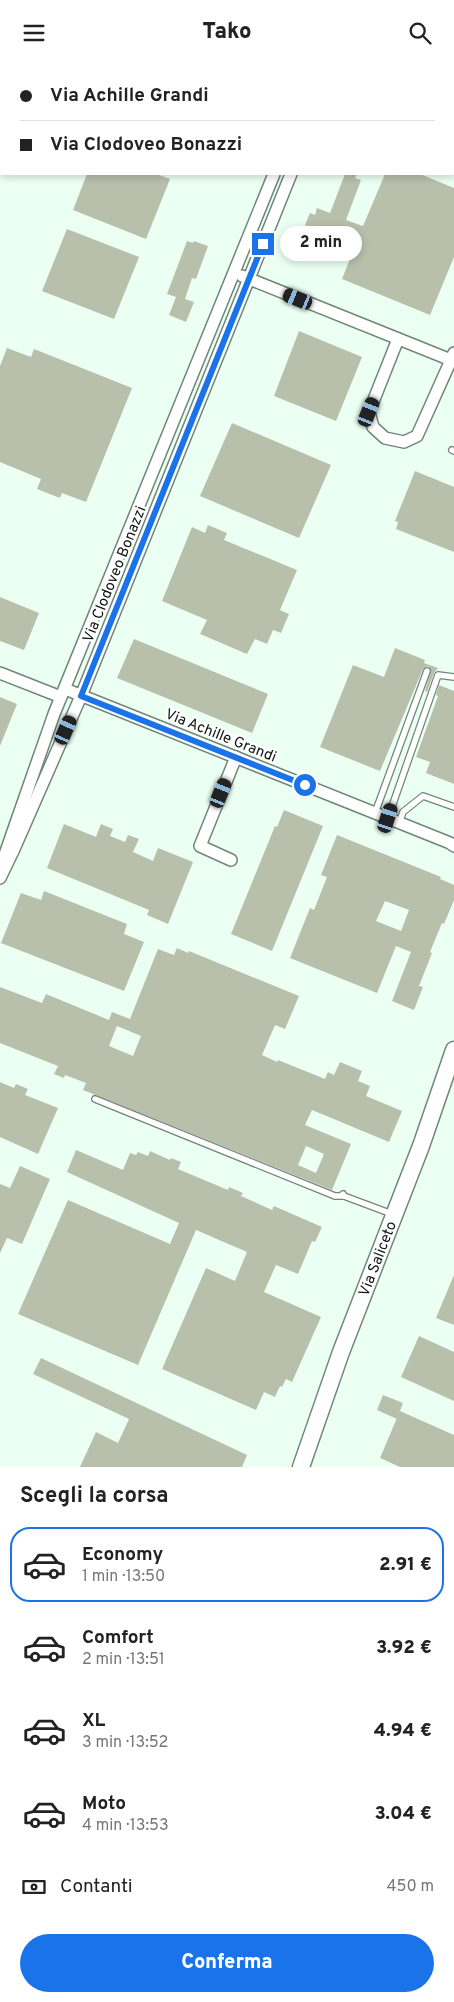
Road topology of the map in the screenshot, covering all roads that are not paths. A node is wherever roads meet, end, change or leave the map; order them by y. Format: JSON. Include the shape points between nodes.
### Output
{"nodes":[{"id":1,"x":274,"y":175,"type":"edge"},
{"id":2,"x":291,"y":175,"type":"edge"},
{"id":3,"x":233,"y":273,"type":"junction"},
{"id":4,"x":249,"y":279,"type":"junction"},
{"id":5,"x":398,"y":339,"type":"junction"},
{"id":6,"x":453,"y":358,"type":"edge"},
{"id":7,"x":427,"y":671,"type":"dead end"},
{"id":8,"x":0,"y":673,"type":"edge"},
{"id":9,"x":454,"y":677,"type":"edge"},
{"id":10,"x":63,"y":693,"type":"junction"},
{"id":11,"x":81,"y":696,"type":"junction"},
{"id":12,"x":236,"y":757,"type":"junction"},
{"id":13,"x":454,"y":807,"type":"edge"},
{"id":14,"x":375,"y":813,"type":"junction"},
{"id":15,"x":394,"y":820,"type":"junction"},
{"id":16,"x":453,"y":844,"type":"edge"},
{"id":17,"x":231,"y":860,"type":"dead end"},
{"id":18,"x":0,"y":870,"type":"edge"},
{"id":19,"x":0,"y":878,"type":"edge"},
{"id":20,"x":454,"y":1050,"type":"edge"},
{"id":21,"x":95,"y":1099,"type":"dead end"},
{"id":22,"x":394,"y":1215,"type":"junction"},
{"id":23,"x":301,"y":1467,"type":"edge"}],
"edges":[{"from":1,"to":3,"type":"street","name":"Via Clodoveo Bonazzi"},
{"from":2,"to":4,"type":"street","name":"Via Clodoveo Bonazzi"},
{"from":3,"to":4,"type":"street"},
{"from":3,"to":10,"type":"street","name":"Via Clodoveo Bonazzi"},
{"from":4,"to":5,"type":"street"},
{"from":4,"to":11,"type":"street","name":"Via Clodoveo Bonazzi"},
{"from":5,"to":6,"type":"street"},
{"from":5,"to":6,"type":"street","via":[[369,412],[373,427],[385,438],[404,442],[417,436]]},
{"from":7,"to":14,"type":"lane"},
{"from":8,"to":10,"type":"street"},
{"from":9,"to":15,"type":"lane","via":[[438,675]]},
{"from":10,"to":11,"type":"street","name":"Via Achille Grandi"},
{"from":10,"to":18,"type":"street","name":"Via Clodoveo Bonazzi"},
{"from":11,"to":12,"type":"street","name":"Via Achille Grandi"},
{"from":11,"to":19,"type":"street","name":"Via Clodoveo Bonazzi"},
{"from":12,"to":14,"type":"street","name":"Via Achille Grandi"},
{"from":12,"to":17,"type":"street","via":[[200,846]]},
{"from":13,"to":15,"type":"lane","via":[[423,797]]},
{"from":14,"to":15,"type":"street","name":"Via Achille Grandi"},
{"from":15,"to":16,"type":"street","name":"Via Achille Grandi"},
{"from":20,"to":22,"type":"main road","name":"Via Saliceto"},
{"from":21,"to":22,"type":"lane","via":[[335,1196],[343,1194]]},
{"from":22,"to":23,"type":"main road","name":"Via Saliceto","via":[[341,1351]]}]}
